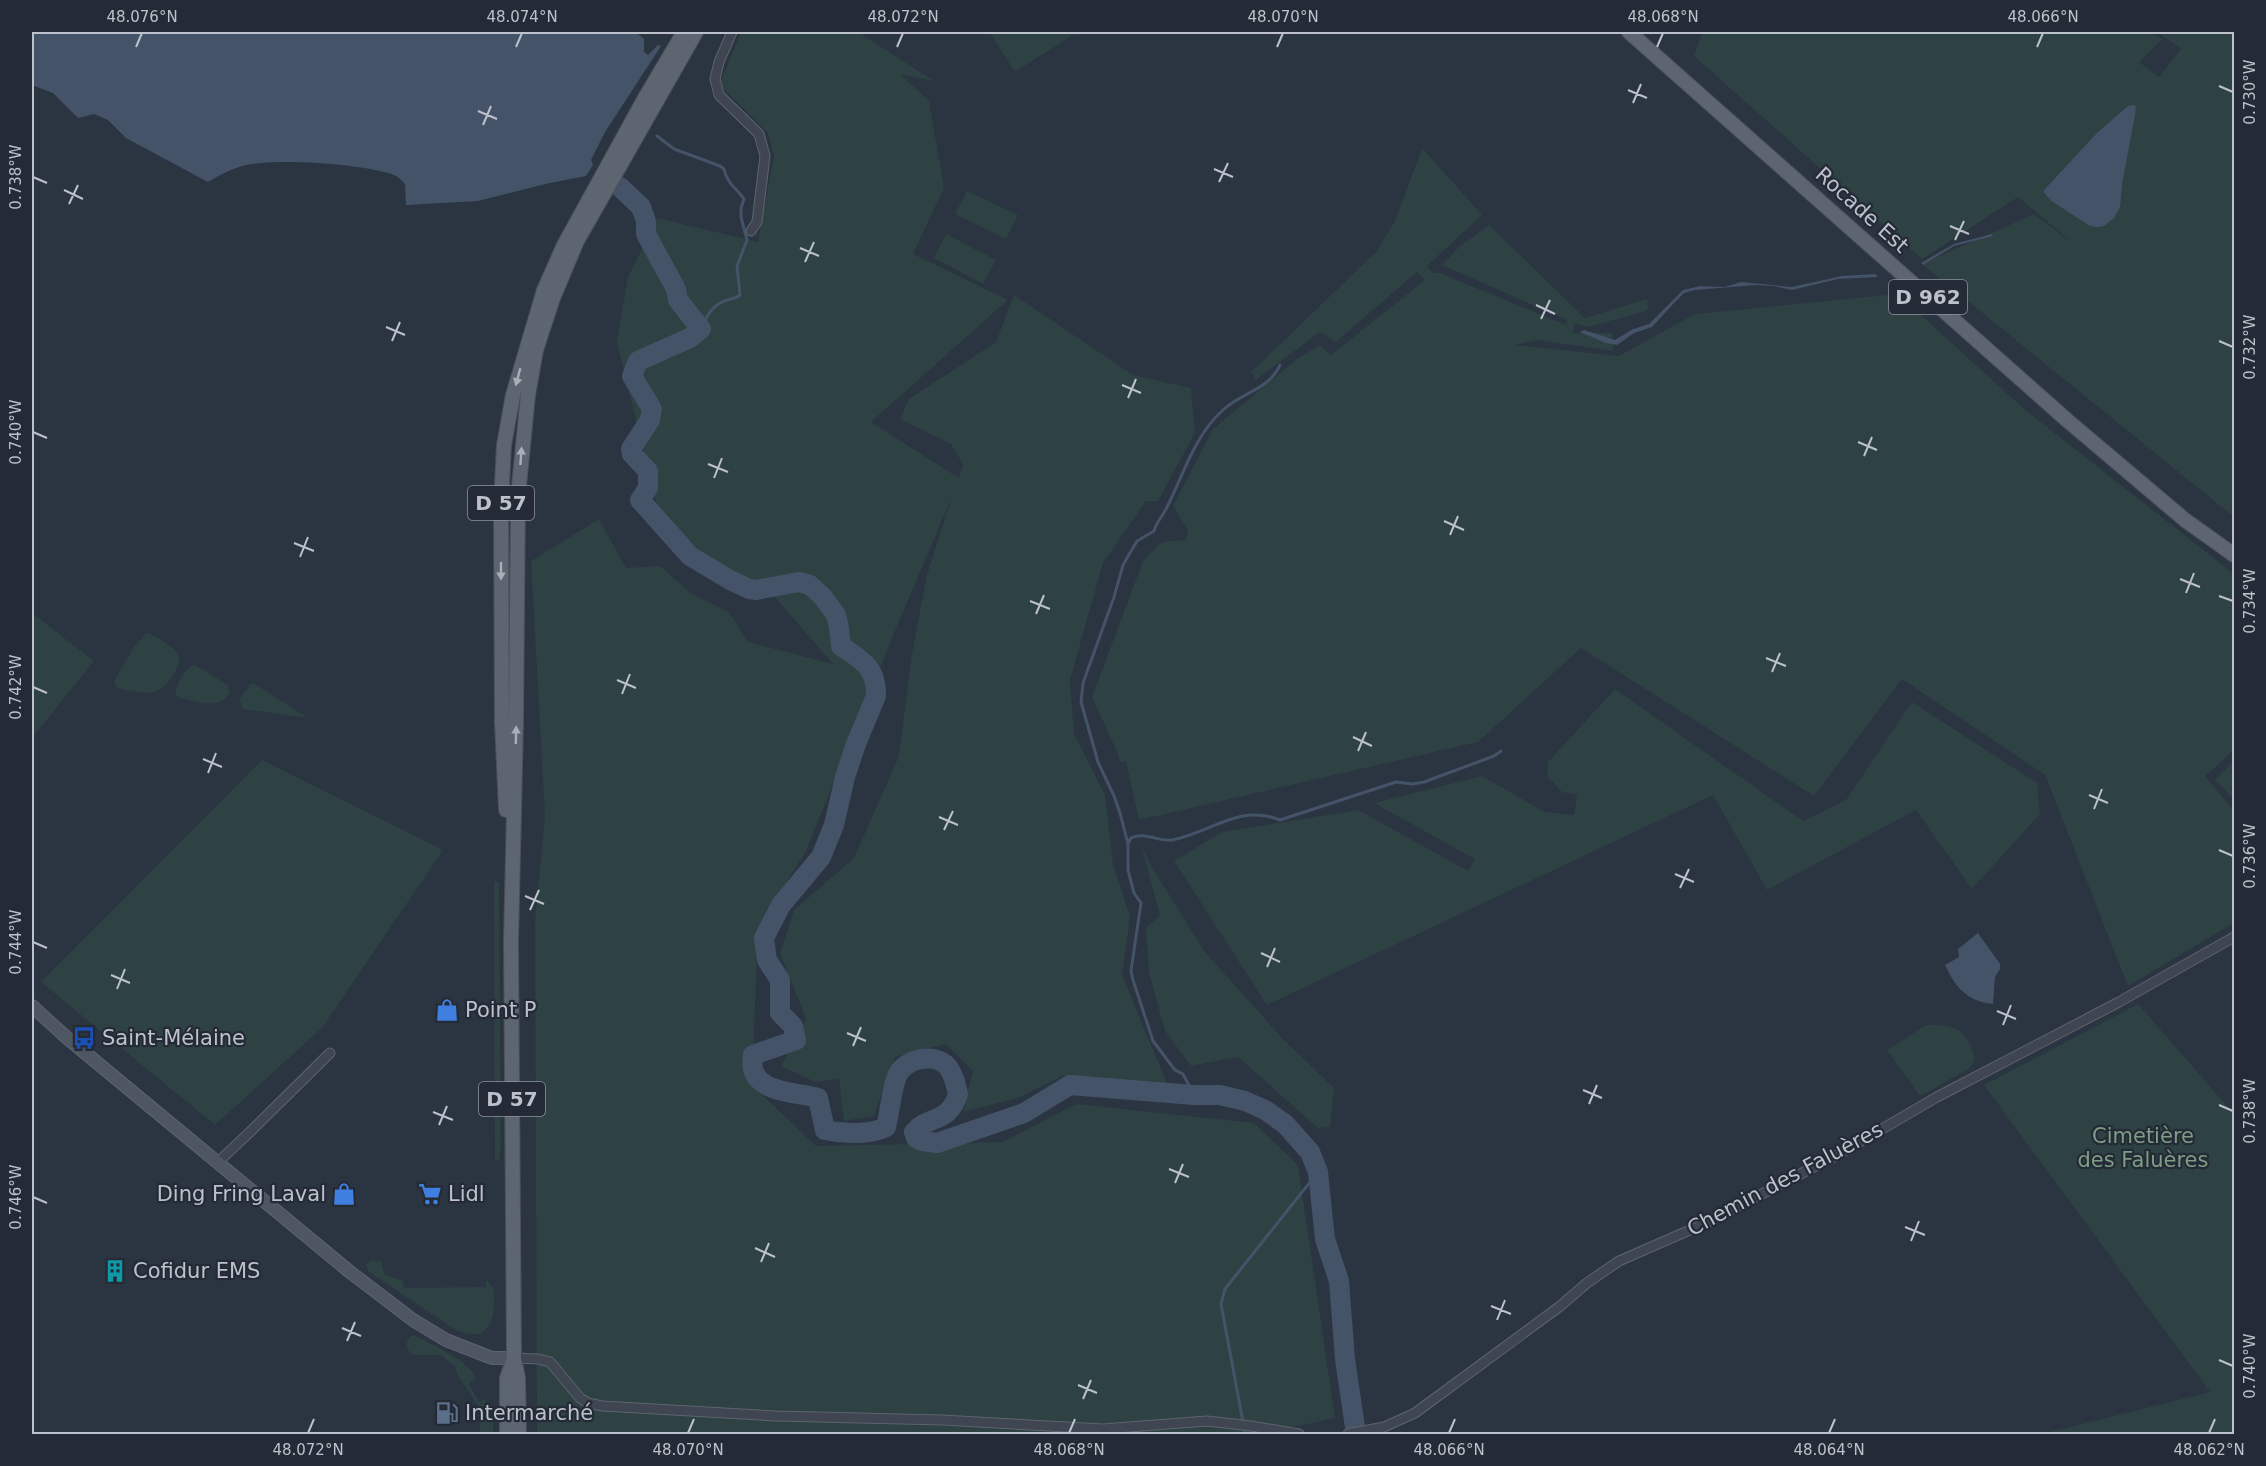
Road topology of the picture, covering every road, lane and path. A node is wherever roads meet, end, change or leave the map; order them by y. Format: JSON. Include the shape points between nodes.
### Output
{"nodes":[{"id":1,"x":684,"y":32,"type":"edge"},
{"id":2,"x":696,"y":32,"type":"edge"},
{"id":3,"x":732,"y":32,"type":"edge"},
{"id":4,"x":1629,"y":32,"type":"edge"},
{"id":5,"x":751,"y":231,"type":"dead end"},
{"id":6,"x":2235,"y":555,"type":"edge"},
{"id":7,"x":2235,"y":937,"type":"edge"},
{"id":8,"x":511,"y":941,"type":"junction"},
{"id":9,"x":32,"y":1006,"type":"edge"},
{"id":10,"x":330,"y":1053,"type":"dead end"},
{"id":11,"x":218,"y":1162,"type":"junction"},
{"id":12,"x":514,"y":1358,"type":"junction"},
{"id":13,"x":507,"y":1434,"type":"edge"},
{"id":14,"x":519,"y":1434,"type":"edge"},
{"id":15,"x":1299,"y":1434,"type":"edge"},
{"id":16,"x":1348,"y":1434,"type":"edge"}],
"edges":[{"from":1,"to":8,"type":"main road","number":"D 57","one_way":true,"via":[[564,245],[544,290],[513,395],[504,445],[501,504],[502,722]]},
{"from":8,"to":2,"type":"main road","number":"D 57","one_way":true,"via":[[518,496],[536,350],[577,241]]},
{"from":3,"to":5,"type":"street","via":[[719,62],[719,95],[759,134],[765,156],[758,222]]},
{"from":4,"to":6,"type":"main road","name":"Rocade Est","number":"D 962","via":[[2068,421],[2185,520]]},
{"from":7,"to":16,"type":"street","name":"Chemin des Faluères","via":[[1936,1097],[1839,1154],[1619,1261],[1415,1413],[1384,1427]]},
{"from":8,"to":12,"type":"main road","number":"D 57"},
{"from":9,"to":11,"type":"main road"},
{"from":10,"to":11,"type":"street"},
{"from":11,"to":12,"type":"main road","via":[[413,1320],[446,1340],[492,1358]]},
{"from":12,"to":13,"type":"main road","number":"D 57","via":[[507,1378]]},
{"from":12,"to":14,"type":"main road","number":"D 57"},
{"from":12,"to":15,"type":"street","via":[[550,1362],[580,1398],[603,1406],[1103,1429],[1207,1421]]}]}
